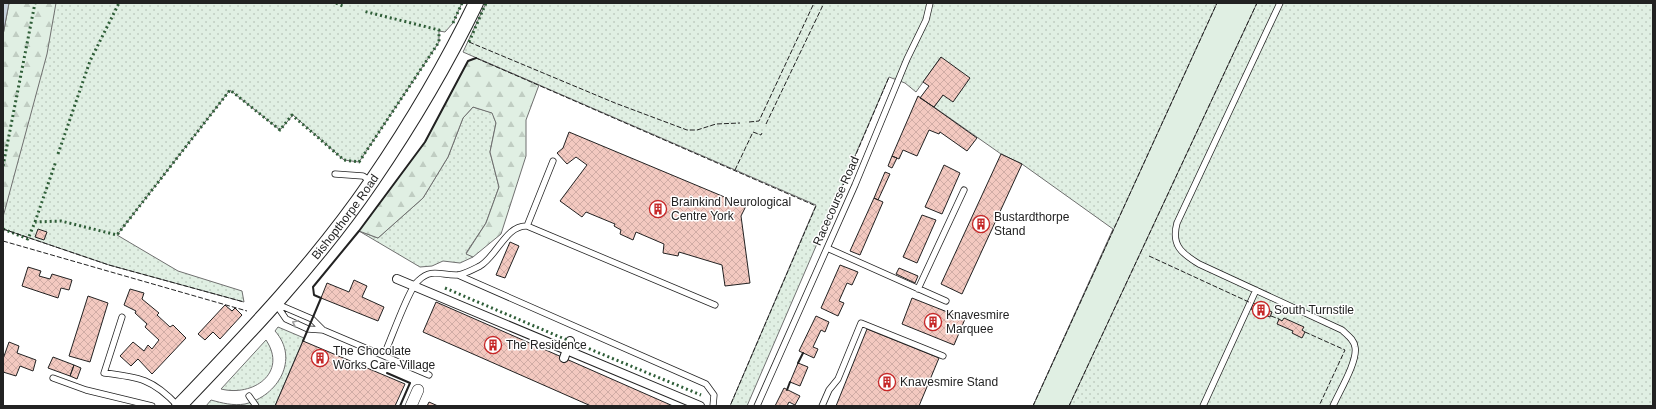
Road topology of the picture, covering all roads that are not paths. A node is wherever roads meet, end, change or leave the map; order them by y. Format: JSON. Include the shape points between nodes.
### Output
{"nodes":[{"id":1,"x":476,"y":3,"type":"edge"},
{"id":2,"x":930,"y":3,"type":"edge"},
{"id":3,"x":1280,"y":3,"type":"edge"},
{"id":4,"x":553,"y":161,"type":"dead end"},
{"id":5,"x":335,"y":174,"type":"dead end"},
{"id":6,"x":372,"y":182,"type":"junction"},
{"id":7,"x":964,"y":190,"type":"dead end"},
{"id":8,"x":527,"y":226,"type":"junction"},
{"id":9,"x":827,"y":248,"type":"junction"},
{"id":10,"x":458,"y":275,"type":"junction"},
{"id":11,"x":397,"y":279,"type":"dead end"},
{"id":12,"x":414,"y":286,"type":"junction"},
{"id":13,"x":918,"y":289,"type":"junction"},
{"id":14,"x":1256,"y":290,"type":"junction"},
{"id":15,"x":946,"y":301,"type":"dead end"},
{"id":16,"x":274,"y":303,"type":"junction"},
{"id":17,"x":715,"y":305,"type":"dead end"},
{"id":18,"x":122,"y":317,"type":"dead end"},
{"id":19,"x":323,"y":330,"type":"junction"},
{"id":20,"x":570,"y":341,"type":"dead end"},
{"id":21,"x":565,"y":354,"type":"junction"},
{"id":22,"x":384,"y":356,"type":"junction"},
{"id":23,"x":943,"y":356,"type":"dead end"},
{"id":24,"x":429,"y":374,"type":"dead end"},
{"id":25,"x":53,"y":378,"type":"dead end"},
{"id":26,"x":418,"y":390,"type":"dead end"},
{"id":27,"x":249,"y":396,"type":"dead end"},
{"id":28,"x":152,"y":406,"type":"edge"},
{"id":29,"x":179,"y":406,"type":"edge"},
{"id":30,"x":256,"y":406,"type":"edge"},
{"id":31,"x":411,"y":406,"type":"edge"},
{"id":32,"x":700,"y":406,"type":"edge"},
{"id":33,"x":713,"y":406,"type":"edge"},
{"id":34,"x":757,"y":406,"type":"edge"},
{"id":35,"x":822,"y":406,"type":"edge"},
{"id":36,"x":1203,"y":406,"type":"edge"},
{"id":37,"x":1333,"y":406,"type":"edge"}],
"edges":[{"from":1,"to":6,"type":"street","name":"Bishopthorpe Road","via":[[432,89]]},
{"from":2,"to":9,"type":"lane","name":"Racecourse Road","via":[[926,20]]},
{"from":3,"to":14,"type":"lane","via":[[1174,233],[1176,245],[1186,256]]},
{"from":4,"to":8,"type":"lane"},
{"from":5,"to":6,"type":"lane","via":[[363,176]]},
{"from":6,"to":16,"type":"street","name":"Bishopthorpe Road","via":[[326,242]]},
{"from":7,"to":13,"type":"lane"},
{"from":8,"to":10,"type":"lane","via":[[515,228],[482,265]]},
{"from":8,"to":17,"type":"lane"},
{"from":9,"to":13,"type":"lane"},
{"from":9,"to":34,"type":"lane","name":"Racecourse Road"},
{"from":10,"to":12,"type":"lane","via":[[433,272],[417,281]]},
{"from":10,"to":33,"type":"lane","via":[[706,384],[714,395]]},
{"from":11,"to":12,"type":"street"},
{"from":12,"to":21,"type":"street"},
{"from":12,"to":22,"type":"lane"},
{"from":13,"to":15,"type":"lane"},
{"from":14,"to":36,"type":"lane"},
{"from":14,"to":37,"type":"lane","via":[[1342,330],[1351,338],[1355,348],[1353,362]]},
{"from":16,"to":19,"type":"lane","via":[[312,319]]},
{"from":19,"to":16,"type":"lane","one_way":true,"via":[[308,329],[286,319]]},
{"from":16,"to":29,"type":"street","name":"Bishopthorpe Road"},
{"from":18,"to":29,"type":"lane","via":[[104,373],[143,379],[163,391]]},
{"from":19,"to":22,"type":"lane"},
{"from":20,"to":21,"type":"street"},
{"from":21,"to":32,"type":"street"},
{"from":22,"to":24,"type":"lane"},
{"from":23,"to":35,"type":"lane","via":[[861,323],[838,379],[829,390]]},
{"from":25,"to":28,"type":"lane","via":[[86,390]]},
{"from":26,"to":31,"type":"street"},
{"from":27,"to":30,"type":"lane"}]}
